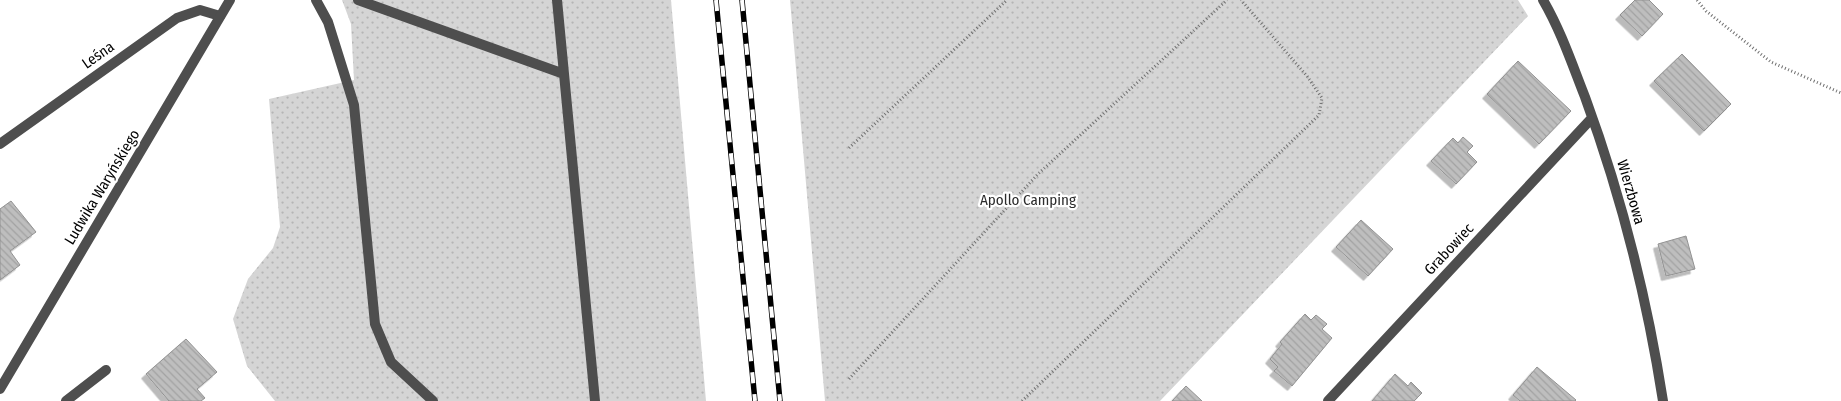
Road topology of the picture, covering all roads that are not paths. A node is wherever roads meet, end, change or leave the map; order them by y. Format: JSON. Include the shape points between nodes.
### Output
{"nodes":[{"id":1,"x":230,"y":0,"type":"edge"},
{"id":2,"x":316,"y":0,"type":"edge"},
{"id":3,"x":358,"y":0,"type":"edge"},
{"id":4,"x":557,"y":0,"type":"edge"},
{"id":5,"x":1543,"y":0,"type":"edge"},
{"id":6,"x":220,"y":16,"type":"junction"},
{"id":7,"x":564,"y":74,"type":"junction"},
{"id":8,"x":1592,"y":118,"type":"junction"},
{"id":9,"x":0,"y":144,"type":"edge"},
{"id":10,"x":106,"y":370,"type":"dead end"},
{"id":11,"x":0,"y":389,"type":"edge"},
{"id":12,"x":66,"y":401,"type":"edge"},
{"id":13,"x":433,"y":401,"type":"edge"},
{"id":14,"x":595,"y":401,"type":"edge"},
{"id":15,"x":1328,"y":401,"type":"edge"},
{"id":16,"x":1662,"y":401,"type":"edge"}],
"edges":[{"from":1,"to":6,"type":"street","name":"Ludwika Waryńskiego"},
{"from":2,"to":13,"type":"street","via":[[328,22],[354,105],[375,324],[391,362]]},
{"from":3,"to":7,"type":"street"},
{"from":4,"to":7,"type":"street"},
{"from":5,"to":8,"type":"street","name":"Wierzbowa","via":[[1558,27]]},
{"from":6,"to":9,"type":"street","name":"Leśna","via":[[200,10],[177,18]]},
{"from":6,"to":11,"type":"street","name":"Ludwika Waryńskiego"},
{"from":7,"to":14,"type":"street"},
{"from":8,"to":15,"type":"street","name":"Grabowiec"},
{"from":8,"to":16,"type":"street","name":"Wierzbowa","via":[[1608,162],[1641,282]]},
{"from":10,"to":12,"type":"street"}]}
